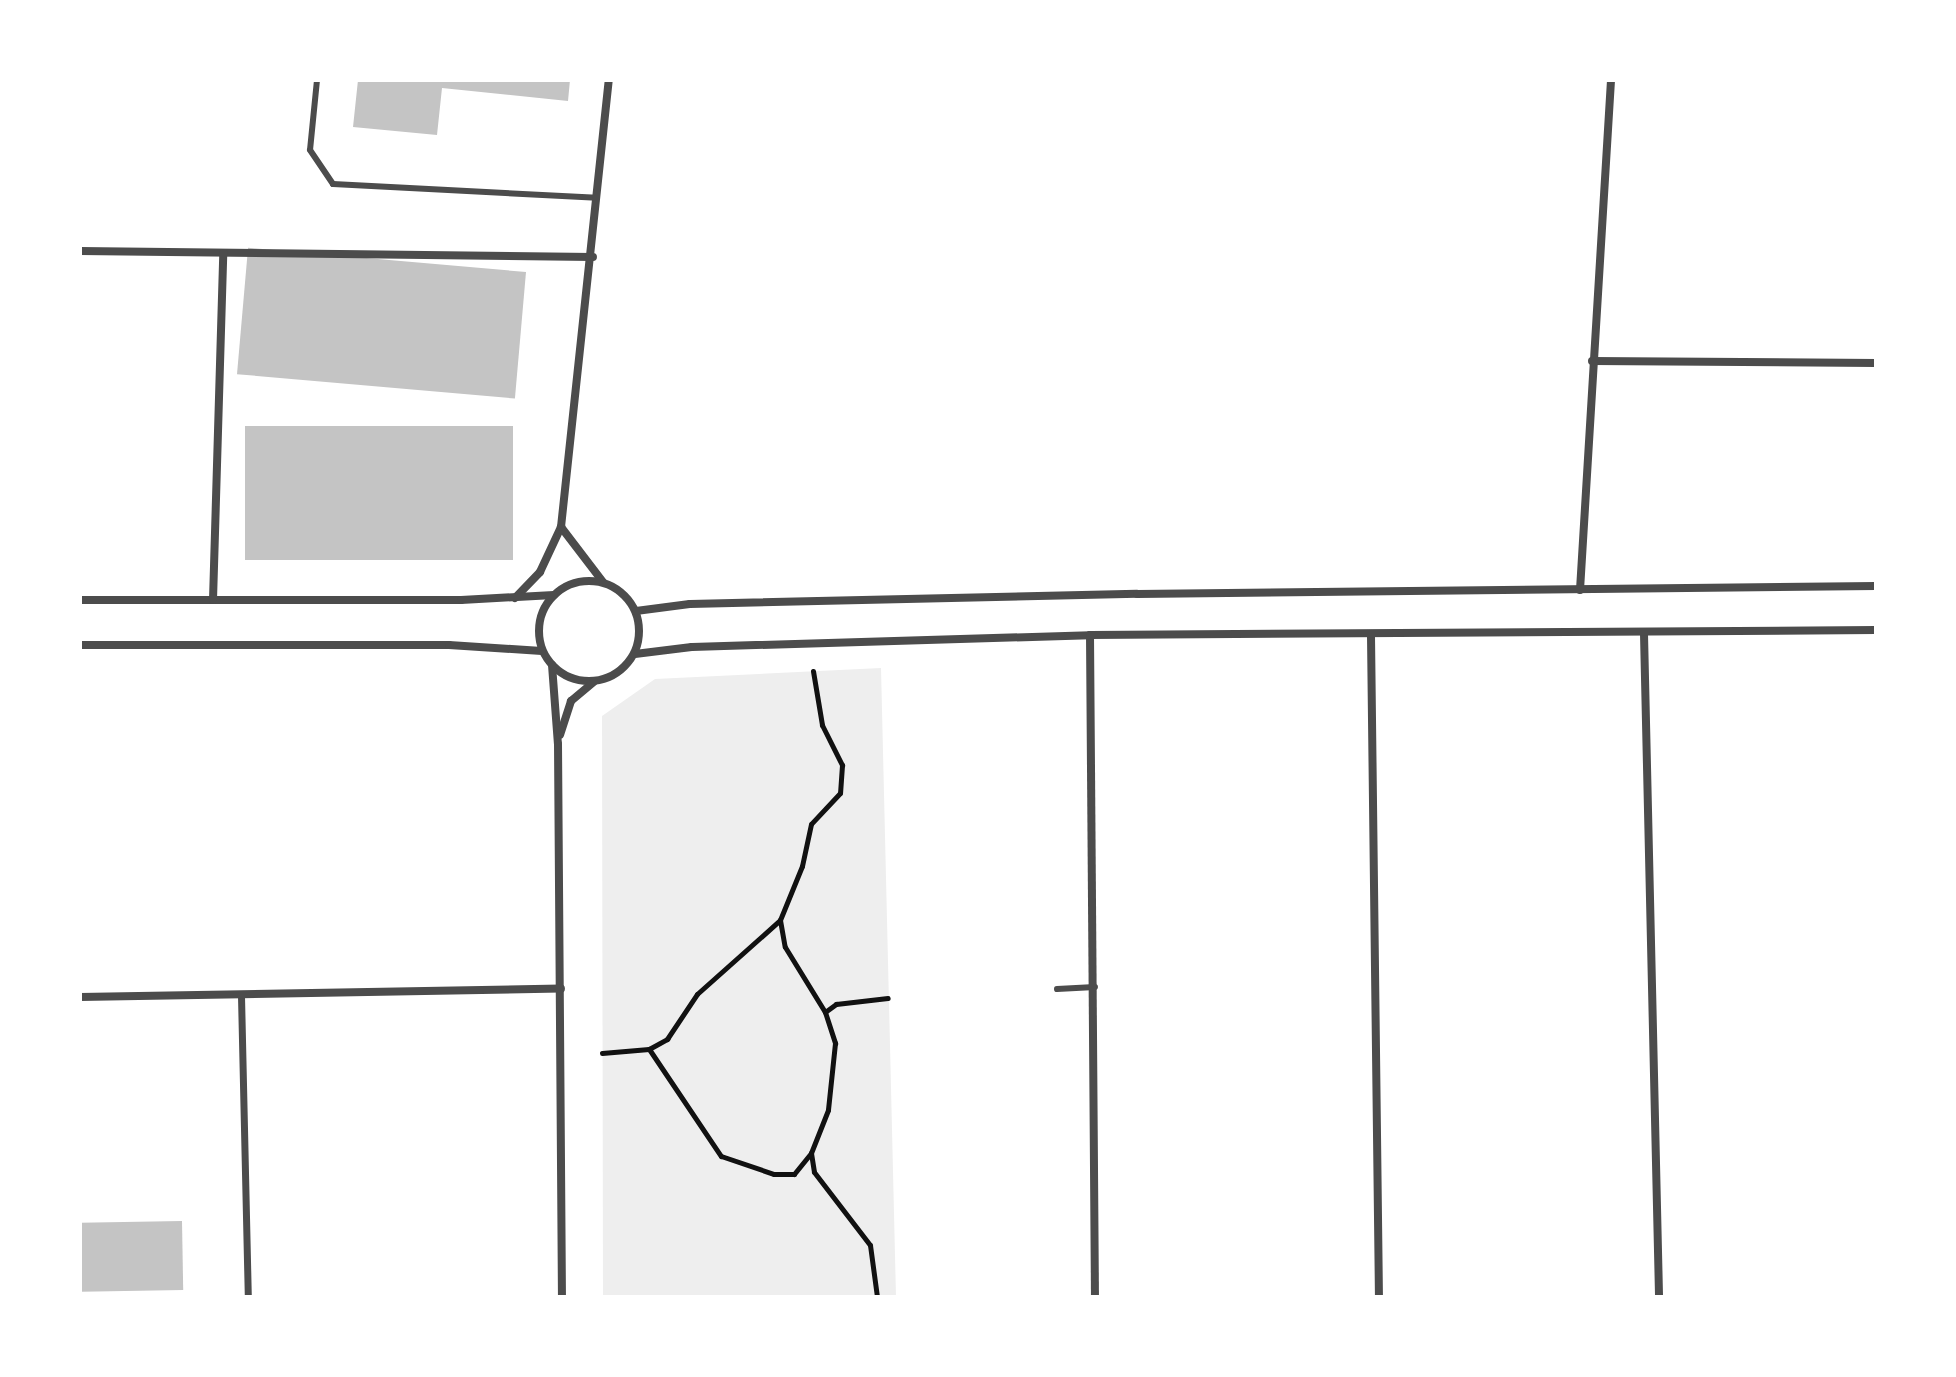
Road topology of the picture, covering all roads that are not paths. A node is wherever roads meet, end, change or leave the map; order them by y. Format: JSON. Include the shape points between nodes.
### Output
{"nodes":[{"id":1,"x":317,"y":80,"type":"edge"},
{"id":2,"x":609,"y":80,"type":"edge"},
{"id":3,"x":1611,"y":80,"type":"edge"},
{"id":4,"x":598,"y":198,"type":"junction"},
{"id":5,"x":80,"y":251,"type":"edge"},
{"id":6,"x":223,"y":253,"type":"junction"},
{"id":7,"x":593,"y":257,"type":"junction"},
{"id":8,"x":1592,"y":361,"type":"junction"},
{"id":9,"x":1876,"y":363,"type":"edge"},
{"id":10,"x":561,"y":527,"type":"junction"},
{"id":11,"x":603,"y":582,"type":"junction"},
{"id":12,"x":1876,"y":586,"type":"edge"},
{"id":13,"x":1580,"y":590,"type":"junction"},
{"id":14,"x":554,"y":595,"type":"junction"},
{"id":15,"x":515,"y":598,"type":"junction"},
{"id":16,"x":80,"y":600,"type":"edge"},
{"id":17,"x":213,"y":600,"type":"junction"},
{"id":18,"x":636,"y":611,"type":"junction"},
{"id":19,"x":1876,"y":630,"type":"edge"},
{"id":20,"x":1644,"y":634,"type":"junction"},
{"id":21,"x":1090,"y":635,"type":"junction"},
{"id":22,"x":1371,"y":636,"type":"junction"},
{"id":23,"x":80,"y":645,"type":"edge"},
{"id":24,"x":542,"y":651,"type":"junction"},
{"id":25,"x":635,"y":654,"type":"junction"},
{"id":26,"x":552,"y":665,"type":"junction"},
{"id":27,"x":595,"y":682,"type":"junction"},
{"id":28,"x":558,"y":744,"type":"junction"},
{"id":29,"x":1095,"y":987,"type":"junction"},
{"id":30,"x":561,"y":989,"type":"junction"},
{"id":31,"x":1057,"y":989,"type":"dead end"},
{"id":32,"x":241,"y":996,"type":"junction"},
{"id":33,"x":80,"y":997,"type":"edge"},
{"id":34,"x":248,"y":1297,"type":"edge"},
{"id":35,"x":562,"y":1297,"type":"edge"},
{"id":36,"x":1095,"y":1297,"type":"edge"},
{"id":37,"x":1379,"y":1297,"type":"edge"},
{"id":38,"x":1659,"y":1297,"type":"edge"}],
"edges":[{"from":1,"to":4,"type":"lane","via":[[310,150],[333,184]]},
{"from":2,"to":4,"type":"street"},
{"from":3,"to":8,"type":"street"},
{"from":4,"to":7,"type":"street"},
{"from":5,"to":6,"type":"street"},
{"from":6,"to":7,"type":"street"},
{"from":6,"to":17,"type":"street"},
{"from":7,"to":10,"type":"street"},
{"from":8,"to":9,"type":"street"},
{"from":8,"to":13,"type":"street"},
{"from":10,"to":11,"type":"street"},
{"from":10,"to":15,"type":"street","via":[[540,572]]},
{"from":11,"to":14,"type":"street","via":[[581,580]]},
{"from":11,"to":18,"type":"street","via":[[626,596]]},
{"from":12,"to":13,"type":"street"},
{"from":13,"to":18,"type":"street","via":[[818,601]]},
{"from":14,"to":15,"type":"street"},
{"from":14,"to":24,"type":"street","via":[[539,624]]},
{"from":15,"to":17,"type":"street"},
{"from":16,"to":17,"type":"street"},
{"from":18,"to":25,"type":"street","via":[[640,637]]},
{"from":19,"to":20,"type":"street"},
{"from":20,"to":22,"type":"street"},
{"from":20,"to":38,"type":"street"},
{"from":21,"to":22,"type":"street"},
{"from":21,"to":25,"type":"street","via":[[692,647]]},
{"from":21,"to":29,"type":"street"},
{"from":22,"to":37,"type":"street"},
{"from":23,"to":24,"type":"street","via":[[449,645]]},
{"from":24,"to":26,"type":"street"},
{"from":25,"to":27,"type":"street","via":[[612,677]]},
{"from":26,"to":27,"type":"street","via":[[577,681]]},
{"from":26,"to":28,"type":"street"},
{"from":27,"to":28,"type":"street","via":[[571,701]]},
{"from":28,"to":30,"type":"street"},
{"from":29,"to":31,"type":"lane"},
{"from":29,"to":36,"type":"street"},
{"from":30,"to":32,"type":"street"},
{"from":30,"to":35,"type":"street"},
{"from":32,"to":33,"type":"street"},
{"from":32,"to":34,"type":"street"}]}
